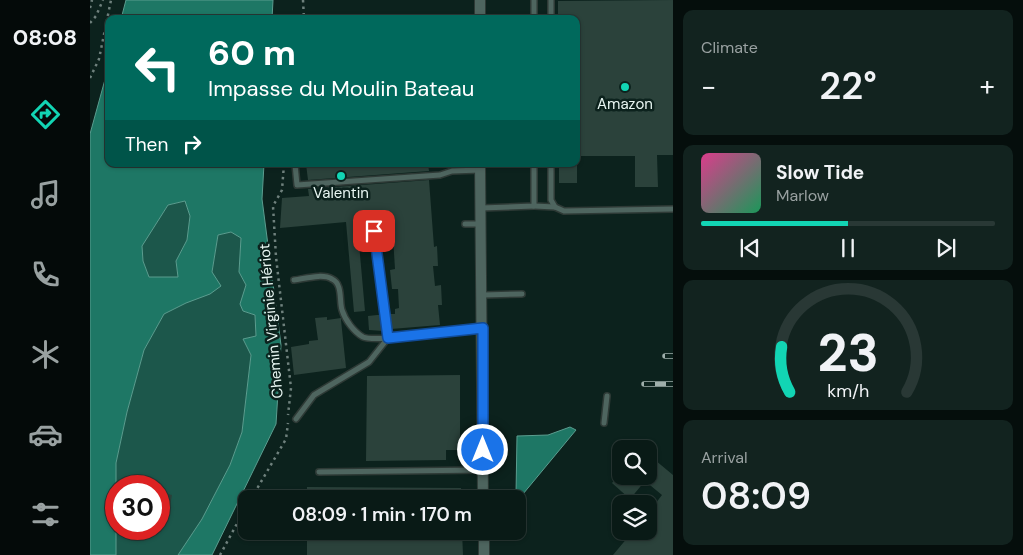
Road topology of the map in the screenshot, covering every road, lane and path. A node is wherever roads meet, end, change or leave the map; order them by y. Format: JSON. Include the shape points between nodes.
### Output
{"nodes":[{"id":1,"x":92,"y":0,"type":"edge"},
{"id":2,"x":102,"y":0,"type":"edge"},
{"id":3,"x":111,"y":0,"type":"edge"},
{"id":4,"x":303,"y":0,"type":"edge"},
{"id":5,"x":480,"y":0,"type":"edge"},
{"id":6,"x":534,"y":0,"type":"edge"},
{"id":7,"x":551,"y":0,"type":"edge"},
{"id":8,"x":90,"y":8,"type":"edge"},
{"id":9,"x":108,"y":15,"type":"edge"},
{"id":10,"x":304,"y":15,"type":"edge"},
{"id":11,"x":480,"y":15,"type":"edge"},
{"id":12,"x":534,"y":15,"type":"edge"},
{"id":13,"x":551,"y":15,"type":"edge"},
{"id":14,"x":90,"y":23,"type":"edge"},
{"id":15,"x":105,"y":27,"type":"edge"},
{"id":16,"x":90,"y":78,"type":"edge"},
{"id":17,"x":284,"y":167,"type":"edge"},
{"id":18,"x":295,"y":167,"type":"edge"},
{"id":19,"x":480,"y":167,"type":"edge"},
{"id":20,"x":534,"y":167,"type":"edge"},
{"id":21,"x":551,"y":167,"type":"edge"},
{"id":22,"x":534,"y":206,"type":"junction"},
{"id":23,"x":556,"y":207,"type":"junction"},
{"id":24,"x":481,"y":208,"type":"junction"},
{"id":25,"x":673,"y":208,"type":"edge"},
{"id":26,"x":466,"y":224,"type":"dead end"},
{"id":27,"x":481,"y":224,"type":"junction"},
{"id":28,"x":374,"y":231,"type":"dead end"},
{"id":29,"x":294,"y":280,"type":"dead end"},
{"id":30,"x":522,"y":294,"type":"dead end"},
{"id":31,"x":482,"y":295,"type":"junction"},
{"id":32,"x":483,"y":328,"type":"junction"},
{"id":33,"x":388,"y":338,"type":"junction"},
{"id":34,"x":606,"y":396,"type":"dead end"},
{"id":35,"x":296,"y":419,"type":"dead end"},
{"id":36,"x":604,"y":423,"type":"dead end"},
{"id":37,"x":483,"y":470,"type":"junction"},
{"id":38,"x":319,"y":472,"type":"dead end"},
{"id":39,"x":256,"y":490,"type":"edge"},
{"id":40,"x":483,"y":490,"type":"edge"},
{"id":41,"x":238,"y":522,"type":"edge"},
{"id":42,"x":484,"y":540,"type":"edge"},
{"id":43,"x":220,"y":555,"type":"edge"},
{"id":44,"x":484,"y":555,"type":"edge"}],
"edges":[{"from":1,"to":8,"type":"path"},
{"from":2,"to":14,"type":"path"},
{"from":3,"to":9,"type":"path"},
{"from":4,"to":10,"type":"path"},
{"from":5,"to":11,"type":"street"},
{"from":6,"to":12,"type":"lane"},
{"from":7,"to":13,"type":"lane"},
{"from":15,"to":16,"type":"path"},
{"from":17,"to":39,"type":"path","name":"Chemin Virginie Hériot","via":[[282,190],[273,206],[291,388],[286,439]]},
{"from":18,"to":19,"type":"lane","via":[[297,185],[440,175]]},
{"from":19,"to":24,"type":"street"},
{"from":20,"to":22,"type":"lane"},
{"from":21,"to":23,"type":"lane","via":[[551,200]]},
{"from":22,"to":23,"type":"lane"},
{"from":22,"to":24,"type":"lane"},
{"from":23,"to":25,"type":"lane","via":[[564,211]]},
{"from":24,"to":27,"type":"street"},
{"from":26,"to":27,"type":"lane"},
{"from":27,"to":31,"type":"street"},
{"from":28,"to":33,"type":"lane"},
{"from":29,"to":33,"type":"lane","via":[[331,278],[338,284],[342,311],[351,328],[364,338]]},
{"from":30,"to":31,"type":"lane"},
{"from":31,"to":32,"type":"street"},
{"from":32,"to":33,"type":"lane"},
{"from":32,"to":37,"type":"street"},
{"from":33,"to":35,"type":"lane","via":[[369,362],[314,395]]},
{"from":34,"to":36,"type":"lane"},
{"from":37,"to":38,"type":"lane"},
{"from":37,"to":40,"type":"street"},
{"from":41,"to":43,"type":"path"},
{"from":42,"to":44,"type":"street"}]}
